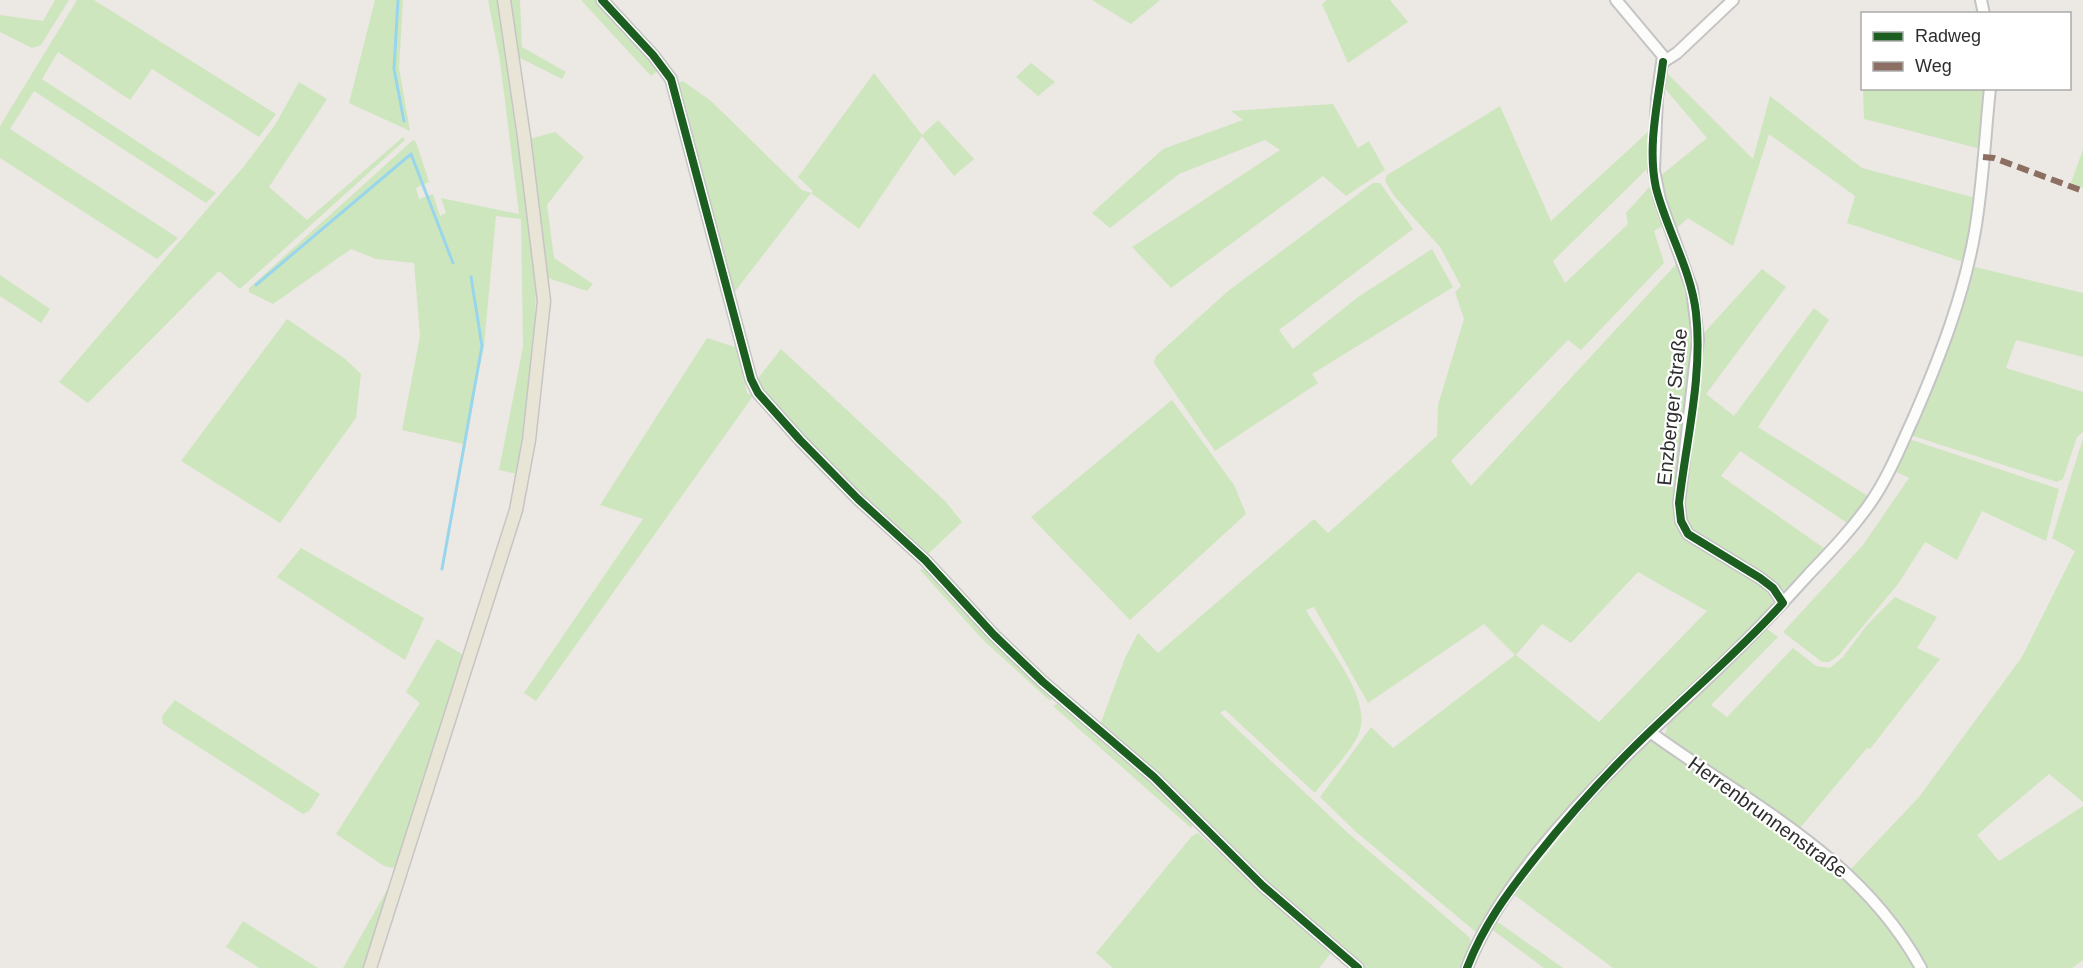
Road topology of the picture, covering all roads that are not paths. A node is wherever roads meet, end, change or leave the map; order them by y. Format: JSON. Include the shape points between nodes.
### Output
{"nodes":[{"id":1,"x":504,"y":0,"type":"edge"},
{"id":2,"x":602,"y":0,"type":"edge"},
{"id":3,"x":1616,"y":0,"type":"edge"},
{"id":4,"x":1733,"y":0,"type":"edge"},
{"id":5,"x":1664,"y":62,"type":"junction"},
{"id":6,"x":1989,"y":90,"type":"edge"},
{"id":7,"x":1783,"y":603,"type":"junction"},
{"id":8,"x":1650,"y":732,"type":"junction"},
{"id":9,"x":370,"y":968,"type":"edge"},
{"id":10,"x":1358,"y":968,"type":"edge"},
{"id":11,"x":1467,"y":968,"type":"edge"},
{"id":12,"x":1921,"y":968,"type":"edge"}],
"edges":[{"from":1,"to":9,"type":"main road","via":[[544,301],[529,440],[516,510]]},
{"from":2,"to":10,"type":"street","via":[[671,79],[751,379],[758,393],[858,499],[925,560],[1043,682],[1154,777],[1263,886]]},
{"from":3,"to":5,"type":"street","via":[[1660,50]]},
{"from":4,"to":5,"type":"street"},
{"from":5,"to":7,"type":"street","name":"Enzberger Straße","via":[[1657,98],[1654,170],[1660,201],[1692,289],[1698,339],[1679,503],[1681,520],[1695,541],[1760,578]]},
{"from":6,"to":7,"type":"street","via":[[1975,230],[1966,273],[1925,391],[1874,499]]},
{"from":7,"to":8,"type":"street"},
{"from":8,"to":11,"type":"street","via":[[1573,813],[1519,879],[1486,925]]},
{"from":8,"to":12,"type":"street","name":"Herrenbrunnenstraße","via":[[1787,825],[1858,882],[1892,920]]}]}
